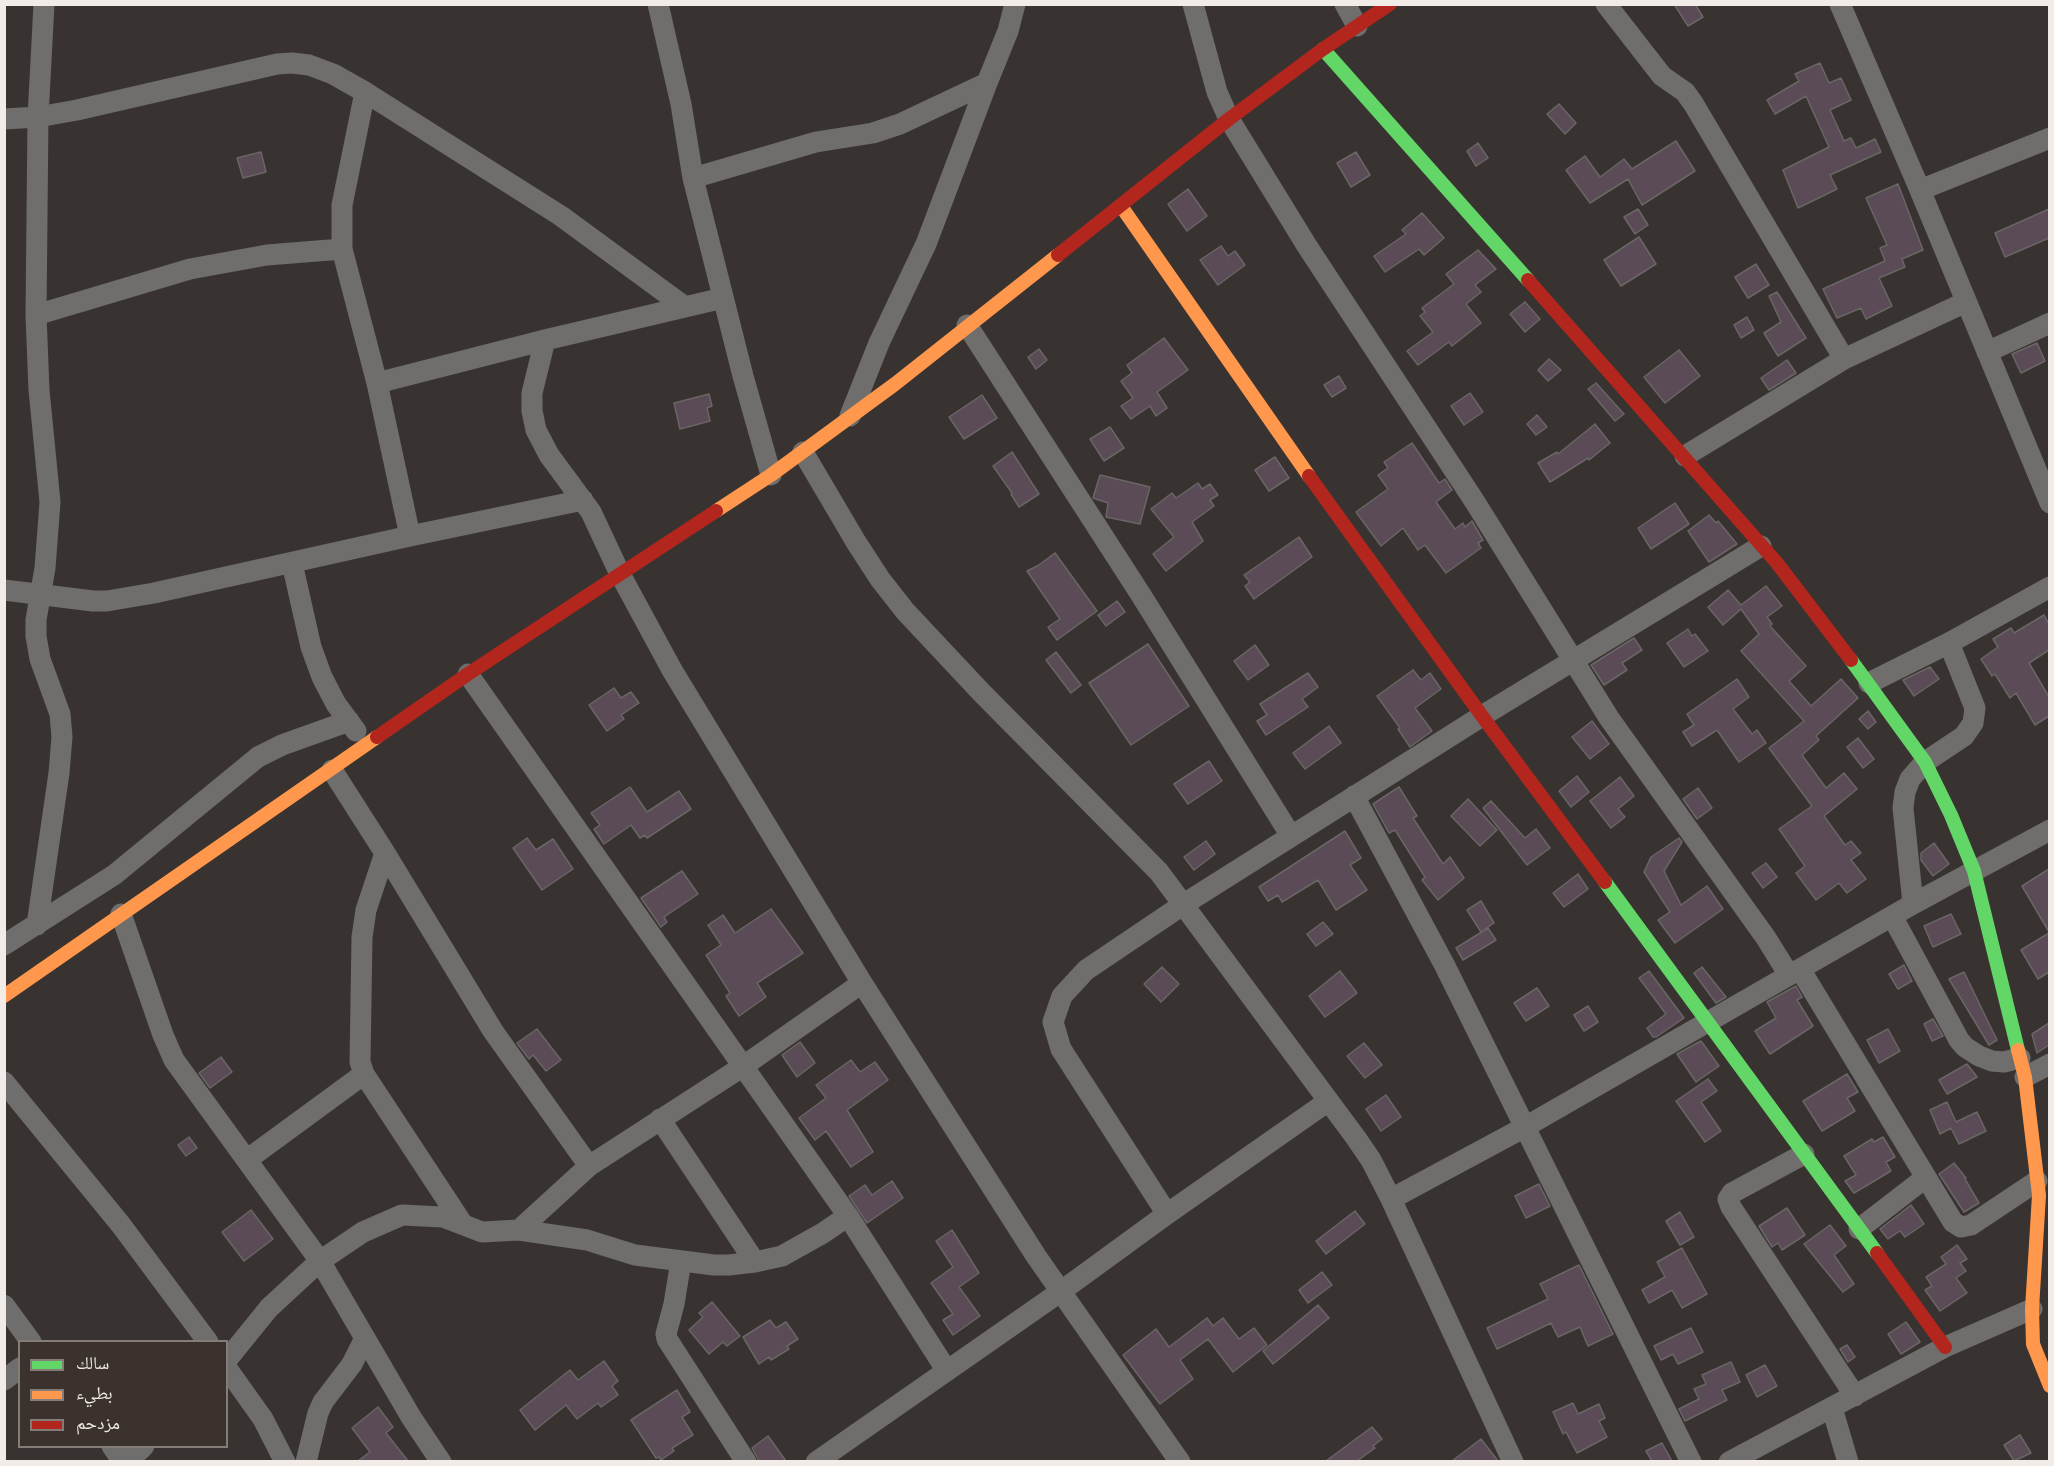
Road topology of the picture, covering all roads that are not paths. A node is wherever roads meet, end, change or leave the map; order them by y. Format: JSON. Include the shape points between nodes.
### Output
{"nodes":[{"id":1,"x":44,"y":4,"type":"edge"},
{"id":2,"x":658,"y":4,"type":"edge"},
{"id":3,"x":1015,"y":4,"type":"edge"},
{"id":4,"x":1193,"y":4,"type":"edge"},
{"id":5,"x":1345,"y":4,"type":"edge"},
{"id":6,"x":1390,"y":4,"type":"edge"},
{"id":7,"x":1606,"y":4,"type":"edge"},
{"id":8,"x":1840,"y":4,"type":"edge"},
{"id":9,"x":1357,"y":26,"type":"junction"},
{"id":10,"x":1323,"y":49,"type":"junction"},
{"id":11,"x":987,"y":83,"type":"junction"},
{"id":12,"x":365,"y":92,"type":"junction"},
{"id":13,"x":38,"y":117,"type":"junction"},
{"id":14,"x":4,"y":119,"type":"edge"},
{"id":15,"x":1228,"y":119,"type":"junction"},
{"id":16,"x":2049,"y":138,"type":"edge"},
{"id":17,"x":693,"y":178,"type":"junction"},
{"id":18,"x":1920,"y":190,"type":"junction"},
{"id":19,"x":1121,"y":206,"type":"junction"},
{"id":20,"x":342,"y":249,"type":"junction"},
{"id":21,"x":723,"y":298,"type":"junction"},
{"id":22,"x":1966,"y":302,"type":"junction"},
{"id":23,"x":685,"y":307,"type":"junction"},
{"id":24,"x":36,"y":315,"type":"junction"},
{"id":25,"x":2049,"y":323,"type":"edge"},
{"id":26,"x":967,"y":325,"type":"junction"},
{"id":27,"x":545,"y":340,"type":"junction"},
{"id":28,"x":1987,"y":352,"type":"junction"},
{"id":29,"x":1844,"y":359,"type":"junction"},
{"id":30,"x":377,"y":383,"type":"junction"},
{"id":31,"x":850,"y":416,"type":"junction"},
{"id":32,"x":803,"y":452,"type":"junction"},
{"id":33,"x":1684,"y":456,"type":"junction"},
{"id":34,"x":771,"y":475,"type":"junction"},
{"id":35,"x":583,"y":500,"type":"junction"},
{"id":36,"x":2049,"y":503,"type":"edge"},
{"id":37,"x":410,"y":536,"type":"junction"},
{"id":38,"x":1761,"y":546,"type":"junction"},
{"id":39,"x":292,"y":563,"type":"junction"},
{"id":40,"x":620,"y":574,"type":"junction"},
{"id":41,"x":2049,"y":586,"type":"edge"},
{"id":42,"x":4,"y":590,"type":"edge"},
{"id":43,"x":40,"y":594,"type":"junction"},
{"id":44,"x":1949,"y":643,"type":"junction"},
{"id":45,"x":1573,"y":660,"type":"junction"},
{"id":46,"x":468,"y":674,"type":"junction"},
{"id":47,"x":1869,"y":682,"type":"junction"},
{"id":48,"x":1482,"y":716,"type":"junction"},
{"id":49,"x":349,"y":722,"type":"junction"},
{"id":50,"x":366,"y":744,"type":"junction"},
{"id":51,"x":1925,"y":762,"type":"junction"},
{"id":52,"x":332,"y":770,"type":"junction"},
{"id":53,"x":1354,"y":796,"type":"junction"},
{"id":54,"x":2049,"y":830,"type":"edge"},
{"id":55,"x":1291,"y":836,"type":"junction"},
{"id":56,"x":386,"y":853,"type":"junction"},
{"id":57,"x":1974,"y":871,"type":"junction"},
{"id":58,"x":1184,"y":904,"type":"junction"},
{"id":59,"x":1913,"y":904,"type":"junction"},
{"id":60,"x":121,"y":914,"type":"junction"},
{"id":61,"x":1892,"y":916,"type":"junction"},
{"id":62,"x":37,"y":925,"type":"junction"},
{"id":63,"x":4,"y":945,"type":"edge"},
{"id":64,"x":1794,"y":972,"type":"junction"},
{"id":65,"x":862,"y":983,"type":"junction"},
{"id":66,"x":4,"y":996,"type":"edge"},
{"id":67,"x":1708,"y":1022,"type":"junction"},
{"id":68,"x":2049,"y":1064,"type":"edge"},
{"id":69,"x":742,"y":1067,"type":"junction"},
{"id":70,"x":2023,"y":1068,"type":"junction"},
{"id":71,"x":364,"y":1074,"type":"junction"},
{"id":72,"x":4,"y":1082,"type":"edge"},
{"id":73,"x":1327,"y":1102,"type":"junction"},
{"id":74,"x":660,"y":1119,"type":"junction"},
{"id":75,"x":1525,"y":1127,"type":"junction"},
{"id":76,"x":1804,"y":1154,"type":"junction"},
{"id":77,"x":248,"y":1159,"type":"junction"},
{"id":78,"x":589,"y":1166,"type":"junction"},
{"id":79,"x":1925,"y":1178,"type":"junction"},
{"id":80,"x":2042,"y":1189,"type":"edge"},
{"id":81,"x":1391,"y":1199,"type":"junction"},
{"id":82,"x":1167,"y":1214,"type":"junction"},
{"id":83,"x":848,"y":1216,"type":"junction"},
{"id":84,"x":462,"y":1223,"type":"junction"},
{"id":85,"x":1858,"y":1229,"type":"junction"},
{"id":86,"x":519,"y":1230,"type":"junction"},
{"id":87,"x":320,"y":1261,"type":"junction"},
{"id":88,"x":681,"y":1261,"type":"junction"},
{"id":89,"x":755,"y":1262,"type":"junction"},
{"id":90,"x":1060,"y":1292,"type":"junction"},
{"id":91,"x":4,"y":1305,"type":"edge"},
{"id":92,"x":2032,"y":1309,"type":"junction"},
{"id":93,"x":365,"y":1338,"type":"junction"},
{"id":94,"x":29,"y":1340,"type":"edge"},
{"id":95,"x":207,"y":1340,"type":"edge"},
{"id":96,"x":1945,"y":1347,"type":"junction"},
{"id":97,"x":228,"y":1359,"type":"edge"},
{"id":98,"x":18,"y":1370,"type":"edge"},
{"id":99,"x":228,"y":1370,"type":"edge"},
{"id":100,"x":947,"y":1371,"type":"junction"},
{"id":101,"x":2047,"y":1375,"type":"edge"},
{"id":102,"x":4,"y":1380,"type":"edge"},
{"id":103,"x":1855,"y":1396,"type":"junction"},
{"id":104,"x":1832,"y":1408,"type":"junction"},
{"id":105,"x":114,"y":1448,"type":"edge"},
{"id":106,"x":141,"y":1448,"type":"edge"},
{"id":107,"x":125,"y":1461,"type":"edge"},
{"id":108,"x":285,"y":1461,"type":"edge"},
{"id":109,"x":306,"y":1461,"type":"edge"},
{"id":110,"x":441,"y":1461,"type":"edge"},
{"id":111,"x":746,"y":1461,"type":"edge"},
{"id":112,"x":816,"y":1461,"type":"edge"},
{"id":113,"x":1180,"y":1461,"type":"edge"},
{"id":114,"x":1513,"y":1461,"type":"edge"},
{"id":115,"x":1691,"y":1461,"type":"edge"},
{"id":116,"x":1729,"y":1461,"type":"edge"},
{"id":117,"x":1848,"y":1461,"type":"edge"}],
"edges":[{"from":1,"to":13,"type":"street"},
{"from":2,"to":17,"type":"street"},
{"from":3,"to":11,"type":"street"},
{"from":4,"to":15,"type":"street"},
{"from":5,"to":9,"type":"street"},
{"from":6,"to":9,"type":"street"},
{"from":7,"to":29,"type":"street","via":[[1662,76],[1685,92],[1693,103]]},
{"from":8,"to":18,"type":"street"},
{"from":9,"to":10,"type":"street"},
{"from":10,"to":15,"type":"street"},
{"from":10,"to":33,"type":"street"},
{"from":11,"to":17,"type":"street","via":[[900,124],[816,142]]},
{"from":11,"to":31,"type":"street","via":[[926,244]]},
{"from":12,"to":13,"type":"street","via":[[309,65],[277,64]]},
{"from":12,"to":20,"type":"street","via":[[342,205]]},
{"from":12,"to":23,"type":"street","via":[[561,216]]},
{"from":13,"to":14,"type":"street"},
{"from":13,"to":24,"type":"street"},
{"from":15,"to":19,"type":"street"},
{"from":15,"to":45,"type":"street"},
{"from":16,"to":18,"type":"street"},
{"from":17,"to":21,"type":"street"},
{"from":18,"to":22,"type":"street"},
{"from":19,"to":26,"type":"street"},
{"from":19,"to":48,"type":"street"},
{"from":20,"to":24,"type":"street","via":[[267,255],[190,269]]},
{"from":20,"to":30,"type":"street"},
{"from":21,"to":23,"type":"street"},
{"from":21,"to":34,"type":"street"},
{"from":22,"to":28,"type":"street"},
{"from":22,"to":29,"type":"street"},
{"from":23,"to":27,"type":"street"},
{"from":24,"to":43,"type":"street","via":[[50,502]]},
{"from":25,"to":28,"type":"street"},
{"from":26,"to":31,"type":"street"},
{"from":26,"to":55,"type":"street"},
{"from":27,"to":30,"type":"street"},
{"from":27,"to":35,"type":"street","via":[[532,393],[536,430],[549,455]]},
{"from":28,"to":36,"type":"street"},
{"from":29,"to":33,"type":"street"},
{"from":30,"to":37,"type":"street"},
{"from":31,"to":32,"type":"street"},
{"from":32,"to":34,"type":"street"},
{"from":32,"to":58,"type":"street","via":[[856,542],[905,610],[1066,780],[1136,847]]},
{"from":33,"to":38,"type":"street"},
{"from":34,"to":40,"type":"street"},
{"from":35,"to":37,"type":"street"},
{"from":35,"to":40,"type":"street"},
{"from":37,"to":39,"type":"street"},
{"from":38,"to":45,"type":"street"},
{"from":38,"to":47,"type":"street"},
{"from":39,"to":43,"type":"street","via":[[107,601]]},
{"from":39,"to":49,"type":"street","via":[[311,647],[322,677]]},
{"from":40,"to":46,"type":"street"},
{"from":40,"to":65,"type":"street","via":[[672,670]]},
{"from":41,"to":44,"type":"street"},
{"from":42,"to":43,"type":"street"},
{"from":43,"to":62,"type":"street","via":[[36,636],[60,714],[62,737]]},
{"from":44,"to":47,"type":"street"},
{"from":44,"to":51,"type":"street","via":[[1972,697],[1973,723],[1964,736]]},
{"from":45,"to":48,"type":"street"},
{"from":45,"to":64,"type":"street","via":[[1609,718]]},
{"from":46,"to":50,"type":"street"},
{"from":46,"to":69,"type":"street"},
{"from":47,"to":51,"type":"street"},
{"from":48,"to":53,"type":"street"},
{"from":48,"to":67,"type":"street"},
{"from":49,"to":50,"type":"street"},
{"from":49,"to":62,"type":"street","via":[[258,757],[114,875]]},
{"from":50,"to":52,"type":"street"},
{"from":51,"to":57,"type":"street"},
{"from":51,"to":59,"type":"street","via":[[1910,778],[1903,808]]},
{"from":52,"to":56,"type":"street"},
{"from":52,"to":60,"type":"street"},
{"from":53,"to":55,"type":"street"},
{"from":53,"to":75,"type":"street"},
{"from":54,"to":57,"type":"street"},
{"from":55,"to":58,"type":"street"},
{"from":56,"to":71,"type":"street","via":[[371,891],[362,937],[359,1052]]},
{"from":56,"to":78,"type":"street","via":[[494,1031]]},
{"from":57,"to":59,"type":"street"},
{"from":57,"to":70,"type":"street"},
{"from":58,"to":73,"type":"street"},
{"from":58,"to":82,"type":"street","via":[[1086,970],[1062,996],[1053,1022],[1061,1049]]},
{"from":59,"to":61,"type":"street"},
{"from":60,"to":66,"type":"street"},
{"from":60,"to":77,"type":"street","via":[[168,1049]]},
{"from":61,"to":64,"type":"street"},
{"from":61,"to":70,"type":"street","via":[[1965,1047],[1979,1056]]},
{"from":62,"to":63,"type":"street"},
{"from":64,"to":67,"type":"street"},
{"from":64,"to":79,"type":"street"},
{"from":65,"to":69,"type":"street"},
{"from":65,"to":90,"type":"street"},
{"from":67,"to":75,"type":"street"},
{"from":67,"to":76,"type":"street"},
{"from":68,"to":70,"type":"street"},
{"from":69,"to":74,"type":"street"},
{"from":69,"to":83,"type":"street"},
{"from":70,"to":80,"type":"street"},
{"from":71,"to":77,"type":"street"},
{"from":71,"to":84,"type":"street"},
{"from":72,"to":95,"type":"street","via":[[121,1225]]},
{"from":73,"to":81,"type":"street","via":[[1371,1160]]},
{"from":73,"to":82,"type":"street"},
{"from":74,"to":78,"type":"street"},
{"from":74,"to":89,"type":"street"},
{"from":75,"to":81,"type":"street"},
{"from":75,"to":115,"type":"street"},
{"from":76,"to":85,"type":"street"},
{"from":76,"to":103,"type":"street","via":[[1732,1193],[1728,1199]]},
{"from":77,"to":87,"type":"street"},
{"from":78,"to":86,"type":"street"},
{"from":79,"to":80,"type":"street","via":[[1953,1222],[1961,1227]]},
{"from":79,"to":85,"type":"street"},
{"from":80,"to":92,"type":"street"},
{"from":81,"to":114,"type":"street"},
{"from":82,"to":90,"type":"street"},
{"from":83,"to":89,"type":"street","via":[[793,1251]]},
{"from":83,"to":100,"type":"street"},
{"from":84,"to":86,"type":"street","via":[[482,1232]]},
{"from":84,"to":87,"type":"street","via":[[443,1217],[402,1215],[363,1232]]},
{"from":85,"to":96,"type":"street"},
{"from":86,"to":88,"type":"street"},
{"from":87,"to":93,"type":"street"},
{"from":87,"to":97,"type":"street","via":[[269,1308]]},
{"from":88,"to":89,"type":"street","via":[[714,1265]]},
{"from":88,"to":111,"type":"street","via":[[667,1339]]},
{"from":90,"to":100,"type":"street"},
{"from":90,"to":113,"type":"street"},
{"from":91,"to":94,"type":"street"},
{"from":92,"to":96,"type":"street"},
{"from":92,"to":101,"type":"street","via":[[2033,1344]]},
{"from":93,"to":109,"type":"street","via":[[352,1364],[323,1402]]},
{"from":93,"to":110,"type":"street"},
{"from":96,"to":103,"type":"street"},
{"from":98,"to":102,"type":"street"},
{"from":99,"to":108,"type":"street","via":[[263,1419]]},
{"from":100,"to":112,"type":"street"},
{"from":103,"to":104,"type":"street"},
{"from":104,"to":116,"type":"street"},
{"from":104,"to":117,"type":"street"},
{"from":105,"to":107,"type":"street"},
{"from":106,"to":107,"type":"street"}]}
